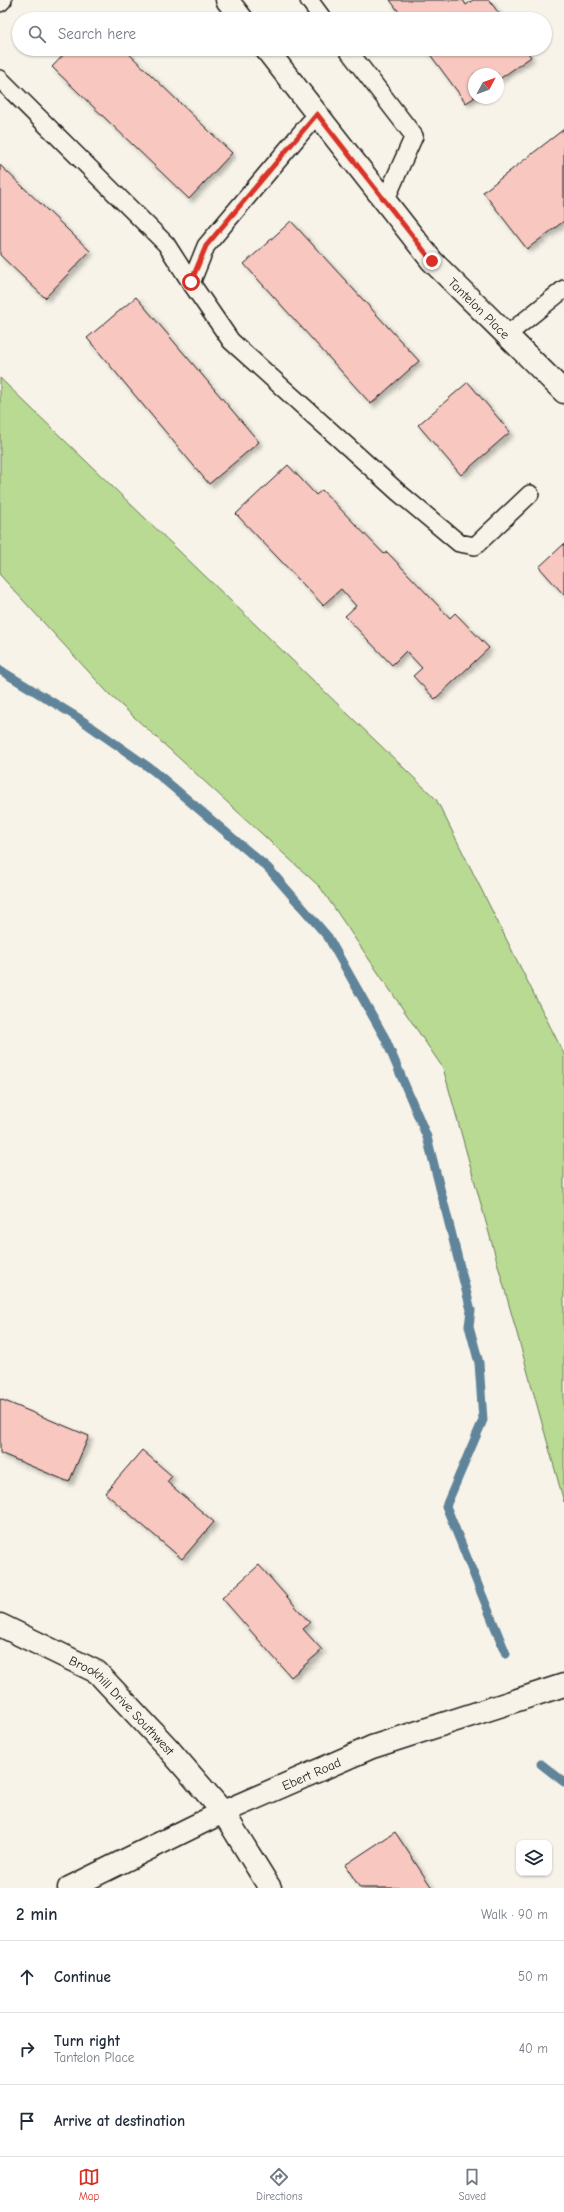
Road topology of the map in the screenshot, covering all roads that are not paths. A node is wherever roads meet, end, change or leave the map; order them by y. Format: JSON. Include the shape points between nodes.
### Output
{"nodes":[{"id":1,"x":3,"y":0,"type":"edge"},
{"id":2,"x":227,"y":0,"type":"edge"},
{"id":3,"x":309,"y":0,"type":"edge"},
{"id":4,"x":0,"y":3,"type":"edge"},
{"id":5,"x":236,"y":12,"type":"edge"},
{"id":6,"x":318,"y":12,"type":"edge"},
{"id":7,"x":271,"y":56,"type":"edge"},
{"id":8,"x":352,"y":56,"type":"edge"},
{"id":9,"x":0,"y":78,"type":"edge"},
{"id":10,"x":317,"y":114,"type":"junction"},
{"id":11,"x":385,"y":201,"type":"junction"},
{"id":12,"x":191,"y":282,"type":"junction"},
{"id":13,"x":564,"y":289,"type":"edge"},
{"id":14,"x":507,"y":335,"type":"junction"},
{"id":15,"x":564,"y":392,"type":"edge"},
{"id":16,"x":530,"y":494,"type":"dead end"},
{"id":17,"x":0,"y":1625,"type":"edge"},
{"id":18,"x":564,"y":1684,"type":"edge"},
{"id":19,"x":223,"y":1812,"type":"junction"},
{"id":20,"x":69,"y":1888,"type":"edge"},
{"id":21,"x":270,"y":1888,"type":"edge"}],
"edges":[{"from":1,"to":4,"type":"lane"},
{"from":2,"to":5,"type":"street"},
{"from":3,"to":6,"type":"lane"},
{"from":7,"to":10,"type":"street","name":"Tantelon Place"},
{"from":8,"to":11,"type":"lane","via":[[414,136]]},
{"from":9,"to":12,"type":"lane","via":[[166,244]]},
{"from":10,"to":11,"type":"street","name":"Tantelon Place"},
{"from":10,"to":12,"type":"lane","via":[[206,246]]},
{"from":11,"to":14,"type":"street","name":"Tantelon Place","via":[[432,261]]},
{"from":12,"to":16,"type":"lane","via":[[231,341],[398,492],[459,543],[474,546]]},
{"from":13,"to":14,"type":"lane"},
{"from":14,"to":15,"type":"street","name":"Tantelon Place"},
{"from":17,"to":19,"type":"street","name":"Brookhill Drive Southwest","via":[[96,1672],[167,1747]]},
{"from":18,"to":19,"type":"street","name":"Ebert Road","via":[[372,1747]]},
{"from":19,"to":20,"type":"street","name":"Ebert Road"},
{"from":19,"to":21,"type":"street","name":"Brookhill Drive Southwest"}]}
